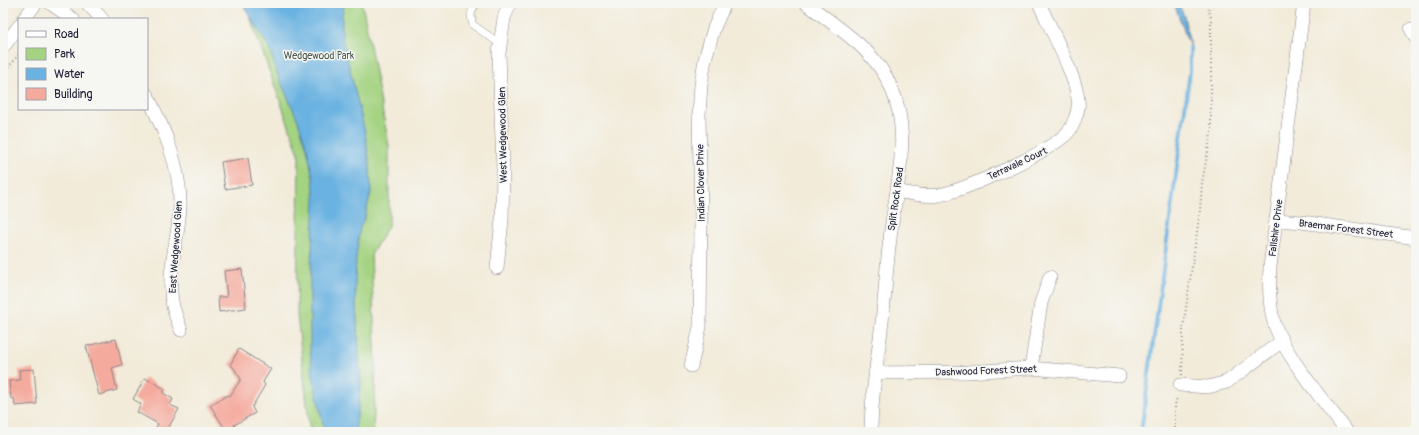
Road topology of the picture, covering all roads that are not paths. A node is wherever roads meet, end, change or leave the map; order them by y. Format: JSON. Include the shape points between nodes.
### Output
{"nodes":[{"id":1,"x":36,"y":3,"type":"edge"},
{"id":2,"x":50,"y":3,"type":"edge"},
{"id":3,"x":87,"y":3,"type":"edge"},
{"id":4,"x":478,"y":3,"type":"edge"},
{"id":5,"x":725,"y":3,"type":"edge"},
{"id":6,"x":806,"y":3,"type":"edge"},
{"id":7,"x":1039,"y":3,"type":"edge"},
{"id":8,"x":1304,"y":3,"type":"edge"},
{"id":9,"x":508,"y":4,"type":"edge"},
{"id":10,"x":25,"y":18,"type":"edge"},
{"id":11,"x":72,"y":18,"type":"edge"},
{"id":12,"x":101,"y":18,"type":"edge"},
{"id":13,"x":18,"y":27,"type":"edge"},
{"id":14,"x":499,"y":43,"type":"junction"},
{"id":15,"x":3,"y":47,"type":"edge"},
{"id":16,"x":148,"y":97,"type":"edge"},
{"id":17,"x":897,"y":191,"type":"junction"},
{"id":18,"x":1276,"y":220,"type":"junction"},
{"id":19,"x":1416,"y":238,"type":"edge"},
{"id":20,"x":497,"y":268,"type":"dead end"},
{"id":21,"x":1050,"y":277,"type":"dead end"},
{"id":22,"x":182,"y":330,"type":"dead end"},
{"id":23,"x":1282,"y":341,"type":"junction"},
{"id":24,"x":691,"y":366,"type":"dead end"},
{"id":25,"x":1031,"y":368,"type":"junction"},
{"id":26,"x":875,"y":373,"type":"junction"},
{"id":27,"x":1119,"y":376,"type":"dead end"},
{"id":28,"x":1180,"y":385,"type":"road end"},
{"id":29,"x":871,"y":432,"type":"edge"},
{"id":30,"x":1347,"y":432,"type":"edge"}],
"edges":[{"from":1,"to":10,"type":"street"},
{"from":2,"to":11,"type":"street"},
{"from":3,"to":12,"type":"street"},
{"from":4,"to":14,"type":"lane","via":[[473,7],[470,17],[473,25]]},
{"from":5,"to":24,"type":"street","name":"Indian Clover Drive","via":[[704,59],[701,86],[700,327]]},
{"from":6,"to":17,"type":"street","name":"Split Rock Road","via":[[866,50],[882,69],[892,87],[901,128],[902,156]]},
{"from":7,"to":17,"type":"street","name":"Terravale Court","via":[[1077,94],[1078,108],[1070,130],[1049,148],[962,189],[937,195],[916,195]]},
{"from":8,"to":18,"type":"street","name":"Fallshire Drive"},
{"from":9,"to":14,"type":"street","name":"West Wedgewood Glen"},
{"from":13,"to":15,"type":"street"},
{"from":14,"to":20,"type":"street","name":"West Wedgewood Glen","via":[[503,169],[502,220]]},
{"from":16,"to":22,"type":"street","name":"East Wedgewood Glen","via":[[168,142],[178,181],[180,206],[172,277],[172,301]]},
{"from":17,"to":26,"type":"street","name":"Split Rock Road"},
{"from":18,"to":19,"type":"street","name":"Braemar Forest Street"},
{"from":18,"to":23,"type":"street","name":"Fallshire Drive","via":[[1269,293],[1273,320]]},
{"from":21,"to":25,"type":"street","via":[[1041,303]]},
{"from":23,"to":28,"type":"street","via":[[1227,382],[1208,388]]},
{"from":23,"to":30,"type":"street","name":"Fallshire Drive"},
{"from":25,"to":26,"type":"street","name":"Dashwood Forest Street"},
{"from":25,"to":27,"type":"street","name":"Dashwood Forest Street"},
{"from":26,"to":29,"type":"street","name":"Split Rock Road"}]}
